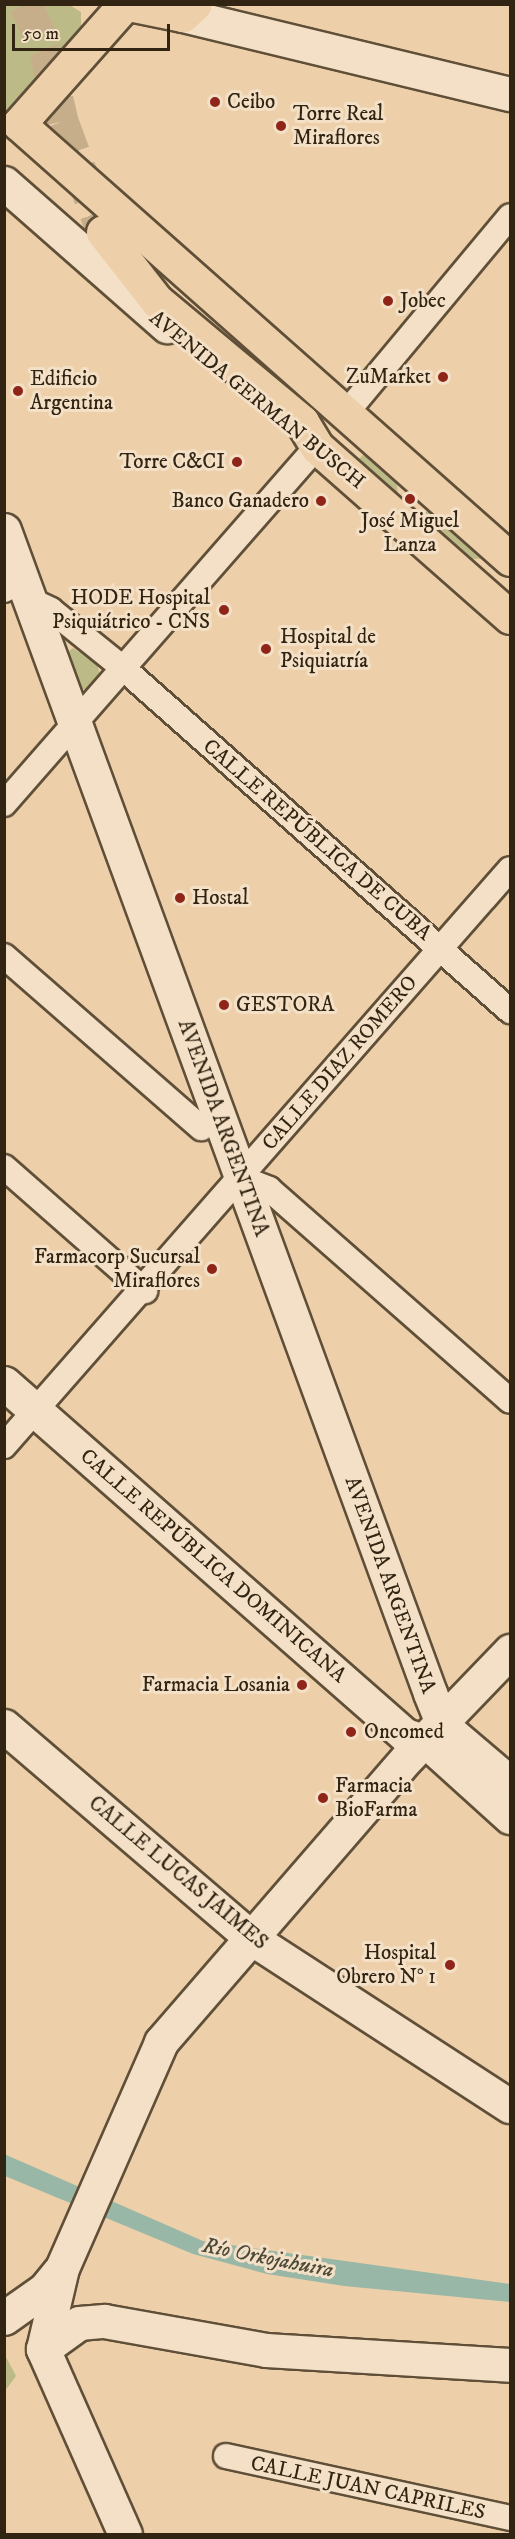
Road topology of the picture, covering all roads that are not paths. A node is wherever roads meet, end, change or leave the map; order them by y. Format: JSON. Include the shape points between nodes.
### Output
{"nodes":[{"id":1,"x":127,"y":4,"type":"edge"},
{"id":2,"x":189,"y":10,"type":"edge"},
{"id":3,"x":510,"y":94,"type":"edge"},
{"id":4,"x":12,"y":132,"type":"edge"},
{"id":5,"x":4,"y":183,"type":"edge"},
{"id":6,"x":510,"y":216,"type":"edge"},
{"id":7,"x":102,"y":232,"type":"tunnel mouth"},
{"id":8,"x":346,"y":413,"type":"junction"},
{"id":9,"x":317,"y":447,"type":"junction"},
{"id":10,"x":4,"y":530,"type":"edge"},
{"id":11,"x":510,"y":559,"type":"edge"},
{"id":12,"x":11,"y":591,"type":"edge"},
{"id":13,"x":510,"y":617,"type":"edge"},
{"id":14,"x":124,"y":669,"type":"junction"},
{"id":15,"x":67,"y":733,"type":"junction"},
{"id":16,"x":4,"y":804,"type":"edge"},
{"id":17,"x":510,"y":869,"type":"edge"},
{"id":18,"x":440,"y":949,"type":"junction"},
{"id":19,"x":4,"y":956,"type":"edge"},
{"id":20,"x":510,"y":1011,"type":"edge"},
{"id":21,"x":211,"y":1125,"type":"junction"},
{"id":22,"x":4,"y":1167,"type":"edge"},
{"id":23,"x":233,"y":1188,"type":"junction"},
{"id":24,"x":145,"y":1292,"type":"junction"},
{"id":25,"x":4,"y":1383,"type":"edge"},
{"id":26,"x":510,"y":1401,"type":"edge"},
{"id":27,"x":35,"y":1410,"type":"junction"},
{"id":28,"x":4,"y":1446,"type":"edge"},
{"id":29,"x":510,"y":1651,"type":"edge"},
{"id":30,"x":4,"y":1726,"type":"edge"},
{"id":31,"x":435,"y":1734,"type":"junction"},
{"id":32,"x":506,"y":1796,"type":"edge"},
{"id":33,"x":254,"y":1940,"type":"junction"},
{"id":34,"x":510,"y":2106,"type":"edge"},
{"id":35,"x":64,"y":2265,"type":"junction"},
{"id":36,"x":4,"y":2318,"type":"edge"},
{"id":37,"x":104,"y":2321,"type":"junction"},
{"id":38,"x":4,"y":2327,"type":"edge"},
{"id":39,"x":43,"y":2349,"type":"junction"},
{"id":40,"x":510,"y":2365,"type":"edge"},
{"id":41,"x":226,"y":2457,"type":"dead end"},
{"id":42,"x":510,"y":2518,"type":"edge"},
{"id":43,"x":124,"y":2535,"type":"edge"}],
"edges":[{"from":1,"to":2,"type":"main road"},
{"from":1,"to":4,"type":"main road"},
{"from":2,"to":3,"type":"main road"},
{"from":4,"to":8,"type":"main road","name":"AVENIDA GERMAN BUSCH"},
{"from":5,"to":9,"type":"main road","name":"AVENIDA GERMAN BUSCH","via":[[292,434]]},
{"from":6,"to":8,"type":"street"},
{"from":7,"to":9,"type":"main road","via":[[157,301],[302,422]]},
{"from":8,"to":9,"type":"main road"},
{"from":8,"to":11,"type":"main road","name":"AVENIDA GERMAN BUSCH"},
{"from":9,"to":13,"type":"main road","name":"AVENIDA GERMAN BUSCH"},
{"from":9,"to":14,"type":"street"},
{"from":10,"to":12,"type":"main road","name":"AVENIDA ARGENTINA"},
{"from":12,"to":14,"type":"street","name":"CALLE REPÚBLICA DE CUBA","via":[[51,610]]},
{"from":12,"to":15,"type":"main road","name":"AVENIDA ARGENTINA"},
{"from":14,"to":15,"type":"street"},
{"from":14,"to":18,"type":"street","name":"CALLE REPÚBLICA DE CUBA"},
{"from":15,"to":16,"type":"street"},
{"from":15,"to":21,"type":"main road","name":"AVENIDA ARGENTINA"},
{"from":17,"to":18,"type":"street","name":"CALLE DIAZ ROMERO"},
{"from":18,"to":20,"type":"street","name":"CALLE REPÚBLICA DE CUBA"},
{"from":18,"to":23,"type":"street","name":"CALLE DIAZ ROMERO"},
{"from":19,"to":21,"type":"street"},
{"from":21,"to":23,"type":"main road","name":"AVENIDA ARGENTINA"},
{"from":22,"to":24,"type":"street"},
{"from":23,"to":24,"type":"street","name":"CALLE DIAZ ROMERO"},
{"from":23,"to":26,"type":"street","via":[[268,1189]]},
{"from":23,"to":31,"type":"main road","name":"AVENIDA ARGENTINA"},
{"from":24,"to":27,"type":"street","name":"CALLE DIAZ ROMERO"},
{"from":25,"to":27,"type":"main road","name":"CALLE REPÚBLICA DOMINICANA"},
{"from":27,"to":28,"type":"street","name":"CALLE DIAZ ROMERO"},
{"from":27,"to":31,"type":"main road","name":"CALLE REPÚBLICA DOMINICANA","via":[[405,1735]]},
{"from":29,"to":31,"type":"main road"},
{"from":30,"to":33,"type":"main road","name":"CALLE LUCAS JAIMES"},
{"from":31,"to":32,"type":"main road"},
{"from":31,"to":33,"type":"main road","via":[[409,1755]]},
{"from":33,"to":34,"type":"main road","name":"CALLE LUCAS JAIMES"},
{"from":33,"to":35,"type":"main road","via":[[161,2042]]},
{"from":35,"to":36,"type":"main road","via":[[45,2289]]},
{"from":35,"to":37,"type":"main road","via":[[73,2308]]},
{"from":35,"to":39,"type":"main road"},
{"from":37,"to":39,"type":"main road","via":[[79,2323]]},
{"from":37,"to":40,"type":"main road","via":[[266,2350]]},
{"from":38,"to":39,"type":"main road"},
{"from":39,"to":43,"type":"main road"},
{"from":41,"to":42,"type":"street","name":"CALLE JUAN CAPRILES"}]}
